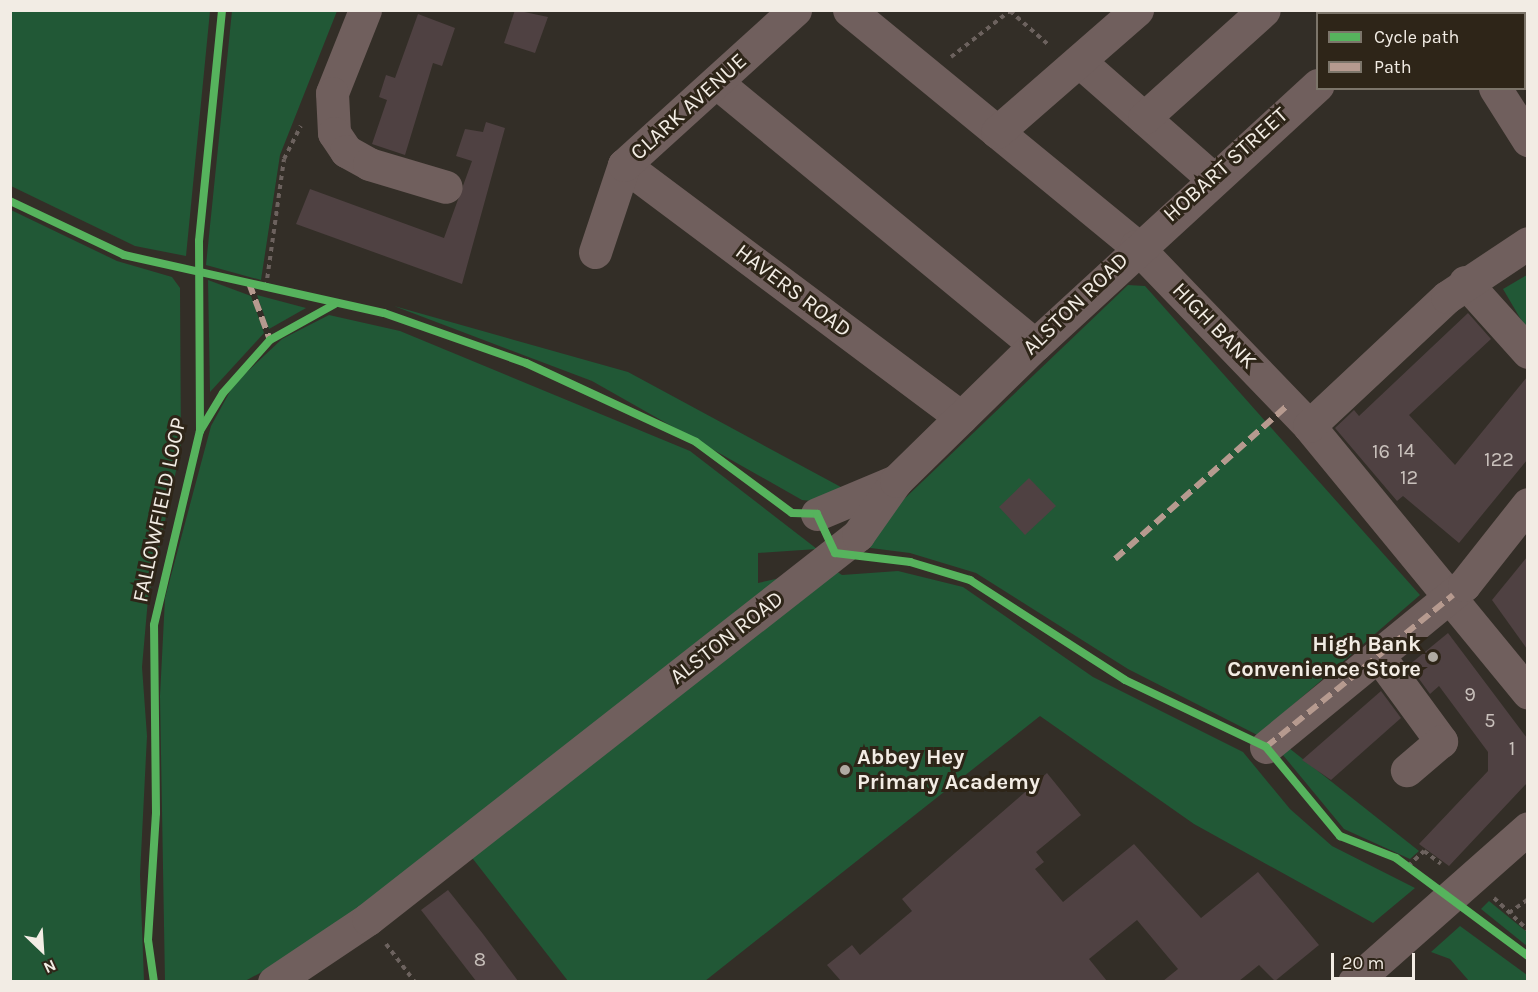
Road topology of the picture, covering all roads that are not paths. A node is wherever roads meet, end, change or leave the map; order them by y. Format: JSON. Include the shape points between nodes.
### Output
{"nodes":[{"id":1,"x":365,"y":10,"type":"edge"},
{"id":2,"x":795,"y":10,"type":"edge"},
{"id":3,"x":849,"y":10,"type":"edge"},
{"id":4,"x":1137,"y":10,"type":"edge"},
{"id":5,"x":1264,"y":10,"type":"edge"},
{"id":6,"x":1078,"y":61,"type":"junction"},
{"id":7,"x":716,"y":82,"type":"junction"},
{"id":8,"x":1316,"y":85,"type":"edge"},
{"id":9,"x":1496,"y":90,"type":"edge"},
{"id":10,"x":1144,"y":118,"type":"junction"},
{"id":11,"x":997,"y":132,"type":"junction"},
{"id":12,"x":1527,"y":140,"type":"edge"},
{"id":13,"x":624,"y":165,"type":"junction"},
{"id":14,"x":1212,"y":178,"type":"junction"},
{"id":15,"x":446,"y":187,"type":"dead end"},
{"id":16,"x":1527,"y":243,"type":"edge"},
{"id":17,"x":1136,"y":246,"type":"junction"},
{"id":18,"x":595,"y":252,"type":"dead end"},
{"id":19,"x":1465,"y":282,"type":"junction"},
{"id":20,"x":1035,"y":345,"type":"junction"},
{"id":21,"x":1527,"y":352,"type":"edge"},
{"id":22,"x":961,"y":417,"type":"junction"},
{"id":23,"x":1310,"y":426,"type":"junction"},
{"id":24,"x":896,"y":482,"type":"junction"},
{"id":25,"x":1527,"y":504,"type":"edge"},
{"id":26,"x":817,"y":514,"type":"dead end"},
{"id":27,"x":1453,"y":595,"type":"junction"},
{"id":28,"x":1378,"y":655,"type":"junction"},
{"id":29,"x":1527,"y":693,"type":"edge"},
{"id":30,"x":1266,"y":747,"type":"dead end"},
{"id":31,"x":1407,"y":770,"type":"dead end"},
{"id":32,"x":1526,"y":834,"type":"edge"},
{"id":33,"x":274,"y":981,"type":"edge"},
{"id":34,"x":1354,"y":981,"type":"edge"}],
"edges":[{"from":1,"to":15,"type":"street","via":[[332,93],[334,133],[346,151],[369,164]]},
{"from":2,"to":7,"type":"street","name":"CLARK AVENUE"},
{"from":3,"to":11,"type":"street","name":"HIGH BANK"},
{"from":4,"to":6,"type":"street"},
{"from":5,"to":10,"type":"street"},
{"from":6,"to":10,"type":"street"},
{"from":6,"to":11,"type":"street"},
{"from":7,"to":13,"type":"street","name":"CLARK AVENUE"},
{"from":7,"to":20,"type":"street"},
{"from":8,"to":14,"type":"street","name":"HOBART STREET"},
{"from":9,"to":12,"type":"street"},
{"from":10,"to":14,"type":"street"},
{"from":11,"to":17,"type":"street","name":"HIGH BANK"},
{"from":13,"to":18,"type":"street","name":"CLARK AVENUE"},
{"from":13,"to":22,"type":"street","name":"HAVERS ROAD"},
{"from":14,"to":17,"type":"street","name":"HOBART STREET"},
{"from":16,"to":19,"type":"street"},
{"from":17,"to":20,"type":"street","name":"ALSTON ROAD"},
{"from":17,"to":23,"type":"street","name":"HIGH BANK"},
{"from":19,"to":21,"type":"street"},
{"from":19,"to":23,"type":"street"},
{"from":20,"to":22,"type":"street","name":"ALSTON ROAD"},
{"from":22,"to":24,"type":"street","name":"ALSTON ROAD"},
{"from":23,"to":27,"type":"street","name":"HIGH BANK"},
{"from":24,"to":26,"type":"street"},
{"from":24,"to":33,"type":"street","name":"ALSTON ROAD","via":[[858,535],[368,919]]},
{"from":25,"to":27,"type":"street"},
{"from":27,"to":28,"type":"street"},
{"from":27,"to":29,"type":"street","name":"HIGH BANK"},
{"from":28,"to":30,"type":"street"},
{"from":28,"to":31,"type":"street","via":[[1441,741]]},
{"from":32,"to":34,"type":"street"}]}
